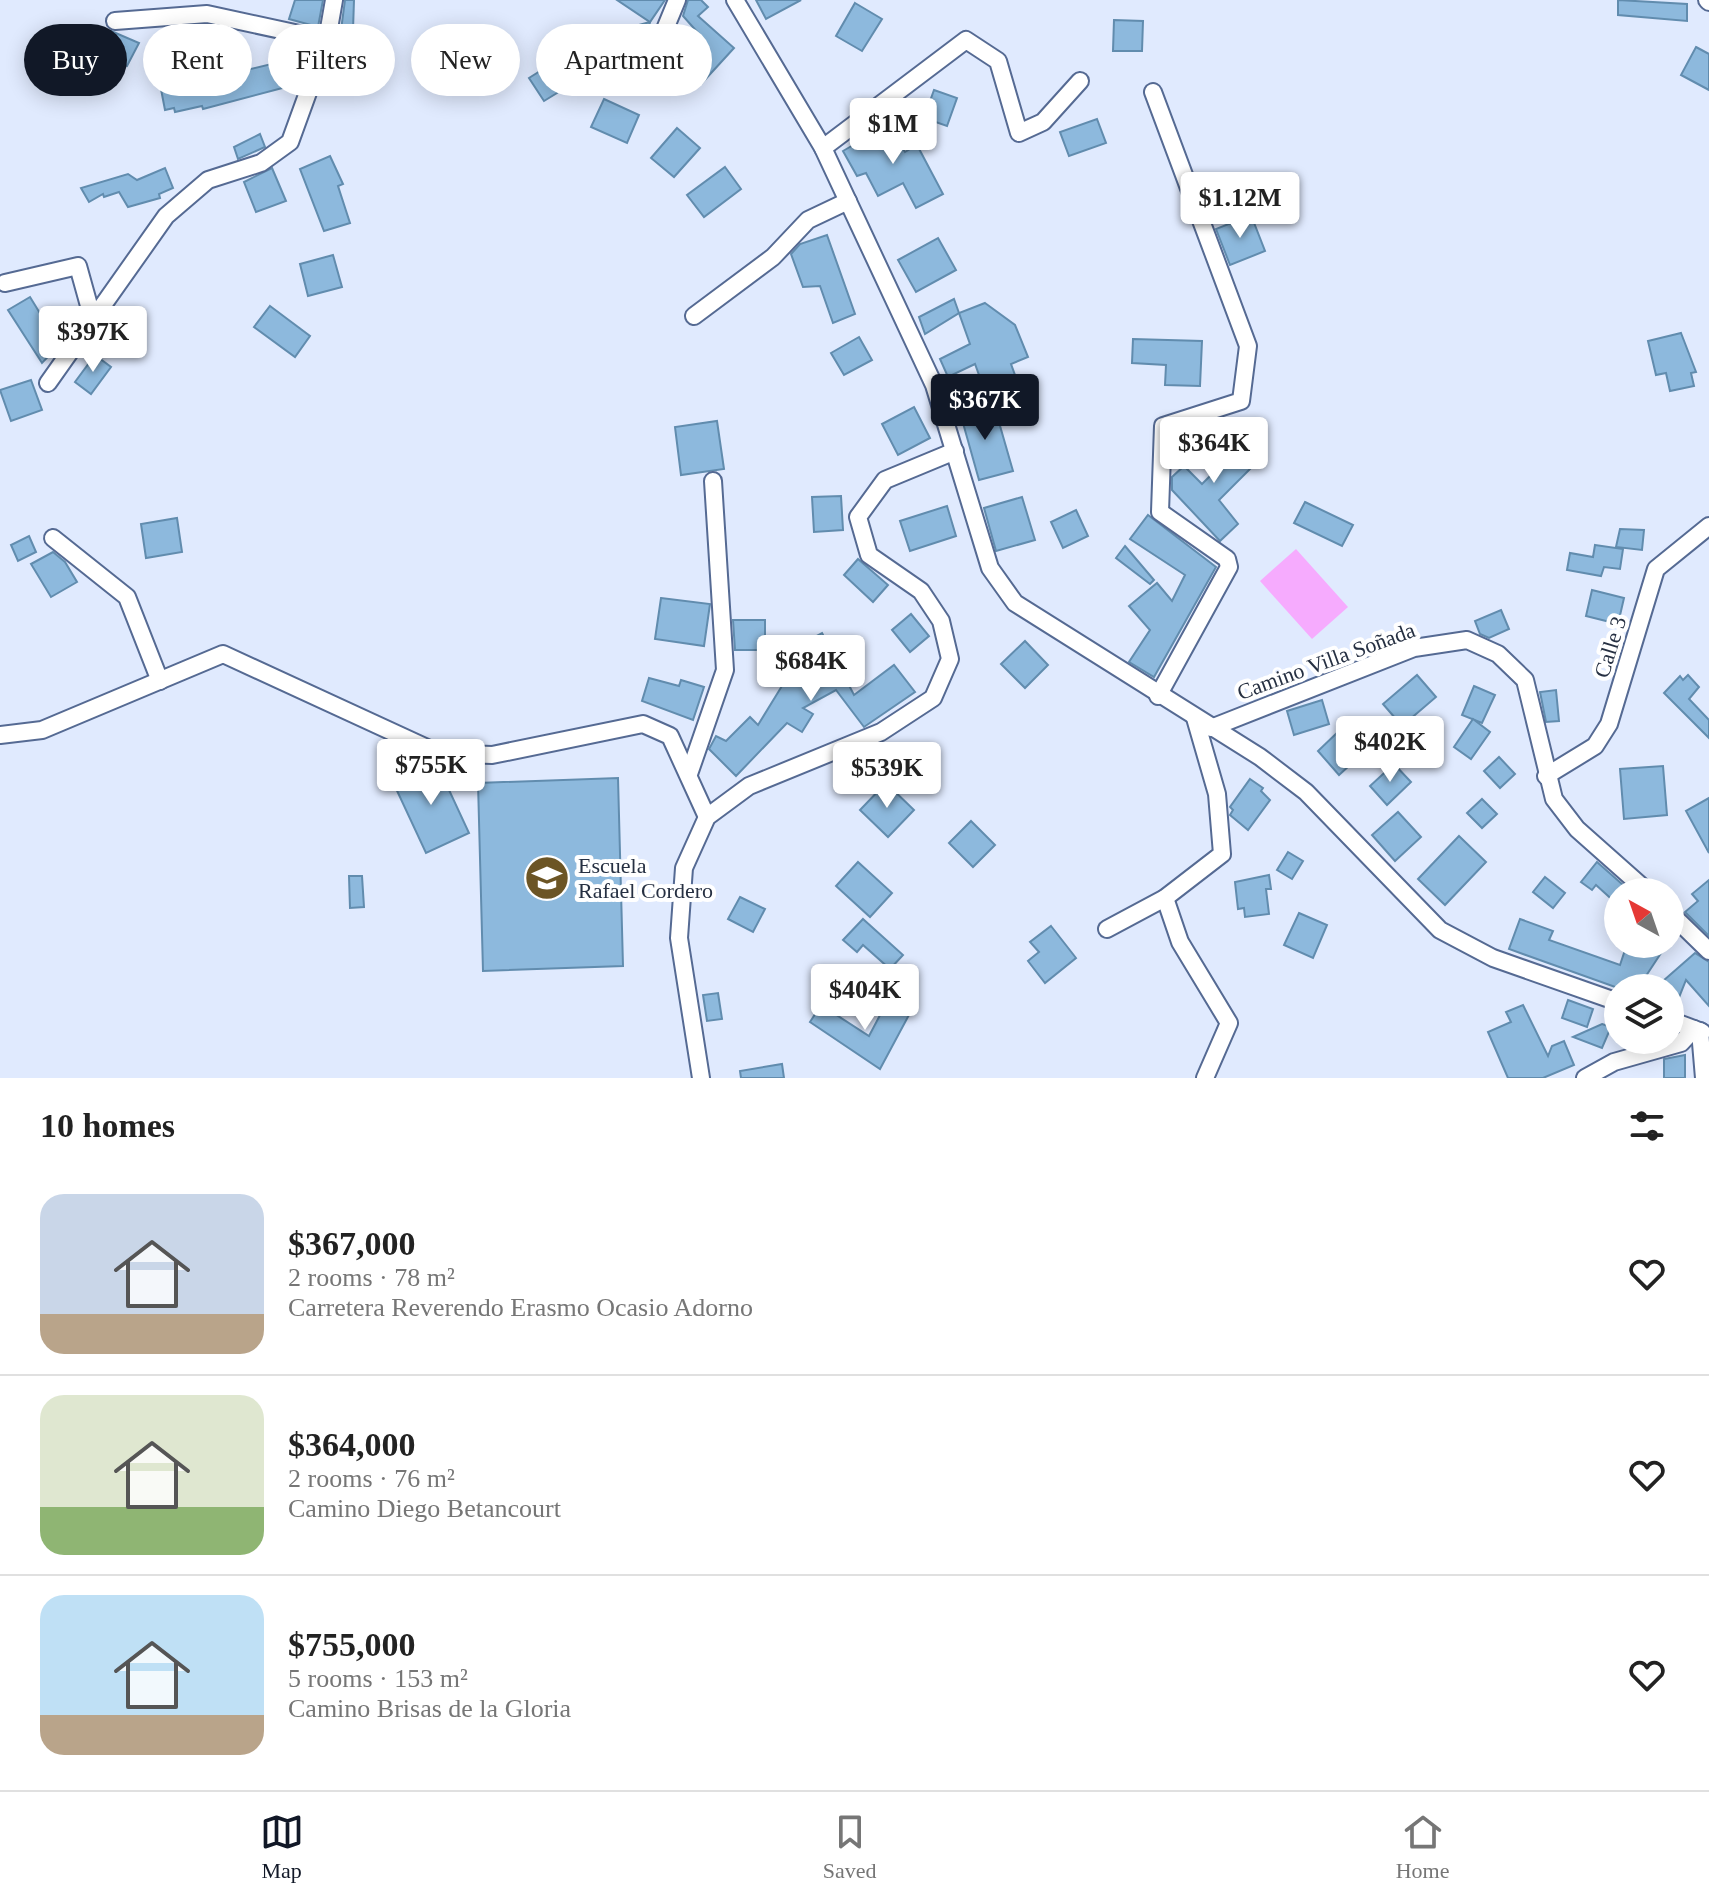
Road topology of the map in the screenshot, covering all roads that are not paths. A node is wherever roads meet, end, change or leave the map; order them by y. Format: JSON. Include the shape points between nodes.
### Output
{"nodes":[{"id":1,"x":334,"y":0,"type":"edge"},
{"id":2,"x":677,"y":0,"type":"edge"},
{"id":3,"x":736,"y":0,"type":"edge"},
{"id":4,"x":115,"y":21,"type":"dead end"},
{"id":5,"x":330,"y":24,"type":"edge"},
{"id":6,"x":667,"y":24,"type":"edge"},
{"id":7,"x":268,"y":27,"type":"edge"},
{"id":8,"x":1080,"y":81,"type":"dead end"},
{"id":9,"x":1153,"y":92,"type":"dead end"},
{"id":10,"x":307,"y":96,"type":"edge"},
{"id":11,"x":823,"y":148,"type":"junction"},
{"id":12,"x":848,"y":201,"type":"junction"},
{"id":13,"x":5,"y":283,"type":"dead end"},
{"id":14,"x":694,"y":316,"type":"dead end"},
{"id":15,"x":93,"y":320,"type":"junction"},
{"id":16,"x":48,"y":383,"type":"dead end"},
{"id":17,"x":955,"y":451,"type":"junction"},
{"id":18,"x":713,"y":481,"type":"dead end"},
{"id":19,"x":1709,"y":526,"type":"edge"},
{"id":20,"x":53,"y":538,"type":"dead end"},
{"id":21,"x":160,"y":681,"type":"junction"},
{"id":22,"x":1158,"y":696,"type":"junction"},
{"id":23,"x":1195,"y":718,"type":"junction"},
{"id":24,"x":1211,"y":728,"type":"junction"},
{"id":25,"x":0,"y":735,"type":"edge"},
{"id":26,"x":689,"y":774,"type":"junction"},
{"id":27,"x":1546,"y":776,"type":"junction"},
{"id":28,"x":707,"y":817,"type":"junction"},
{"id":29,"x":1632,"y":878,"type":"edge"},
{"id":30,"x":1165,"y":898,"type":"junction"},
{"id":31,"x":1684,"y":927,"type":"edge"},
{"id":32,"x":1107,"y":929,"type":"dead end"},
{"id":33,"x":1709,"y":951,"type":"edge"},
{"id":34,"x":1604,"y":997,"type":"edge"},
{"id":35,"x":1701,"y":1032,"type":"edge"},
{"id":36,"x":701,"y":1078,"type":"edge"},
{"id":37,"x":1205,"y":1078,"type":"edge"},
{"id":38,"x":1585,"y":1078,"type":"edge"},
{"id":39,"x":1704,"y":1078,"type":"edge"}],
"edges":[{"from":1,"to":5,"type":"street"},
{"from":2,"to":6,"type":"street"},
{"from":3,"to":11,"type":"street"},
{"from":4,"to":7,"type":"street","via":[[207,14]]},
{"from":8,"to":11,"type":"street","via":[[1043,122],[1019,133],[998,61],[966,40]]},
{"from":9,"to":22,"type":"street","via":[[1248,346],[1241,401],[1163,426],[1160,512],[1227,559],[1229,567]]},
{"from":10,"to":15,"type":"street","via":[[290,142],[261,163],[208,180],[166,216]]},
{"from":11,"to":12,"type":"street"},
{"from":12,"to":14,"type":"street","via":[[808,220],[773,257]]},
{"from":12,"to":17,"type":"street","via":[[934,385]]},
{"from":13,"to":15,"type":"street","via":[[78,266]]},
{"from":15,"to":16,"type":"street"},
{"from":17,"to":22,"type":"street","via":[[990,568],[1015,603]]},
{"from":17,"to":28,"type":"street","via":[[885,480],[858,517],[869,555],[921,591],[941,621],[950,659],[933,698],[881,732],[749,786]]},
{"from":18,"to":26,"type":"street","via":[[725,670]]},
{"from":19,"to":27,"type":"street","name":"Calle 3","via":[[1656,569],[1609,724],[1595,746]]},
{"from":20,"to":21,"type":"street","via":[[127,597]]},
{"from":21,"to":25,"type":"street","via":[[42,730]]},
{"from":21,"to":26,"type":"street","via":[[223,654],[438,753],[492,755],[643,724],[670,736]]},
{"from":22,"to":23,"type":"street"},
{"from":23,"to":24,"type":"street"},
{"from":23,"to":30,"type":"street","via":[[1217,794],[1222,854]]},
{"from":24,"to":27,"type":"street","name":"Camino Villa Soñada","via":[[1414,648],[1467,640],[1498,654],[1525,680]]},
{"from":24,"to":34,"type":"street","via":[[1306,792],[1440,930],[1493,958]]},
{"from":26,"to":28,"type":"street"},
{"from":27,"to":29,"type":"street","name":"Camino Villa Soñada","via":[[1554,799],[1577,829]]},
{"from":28,"to":36,"type":"street","via":[[684,868],[679,938]]},
{"from":30,"to":32,"type":"street"},
{"from":30,"to":37,"type":"street","via":[[1180,942],[1229,1023]]},
{"from":31,"to":33,"type":"street"},
{"from":35,"to":38,"type":"street","via":[[1614,1062]]},
{"from":35,"to":39,"type":"street"}]}
